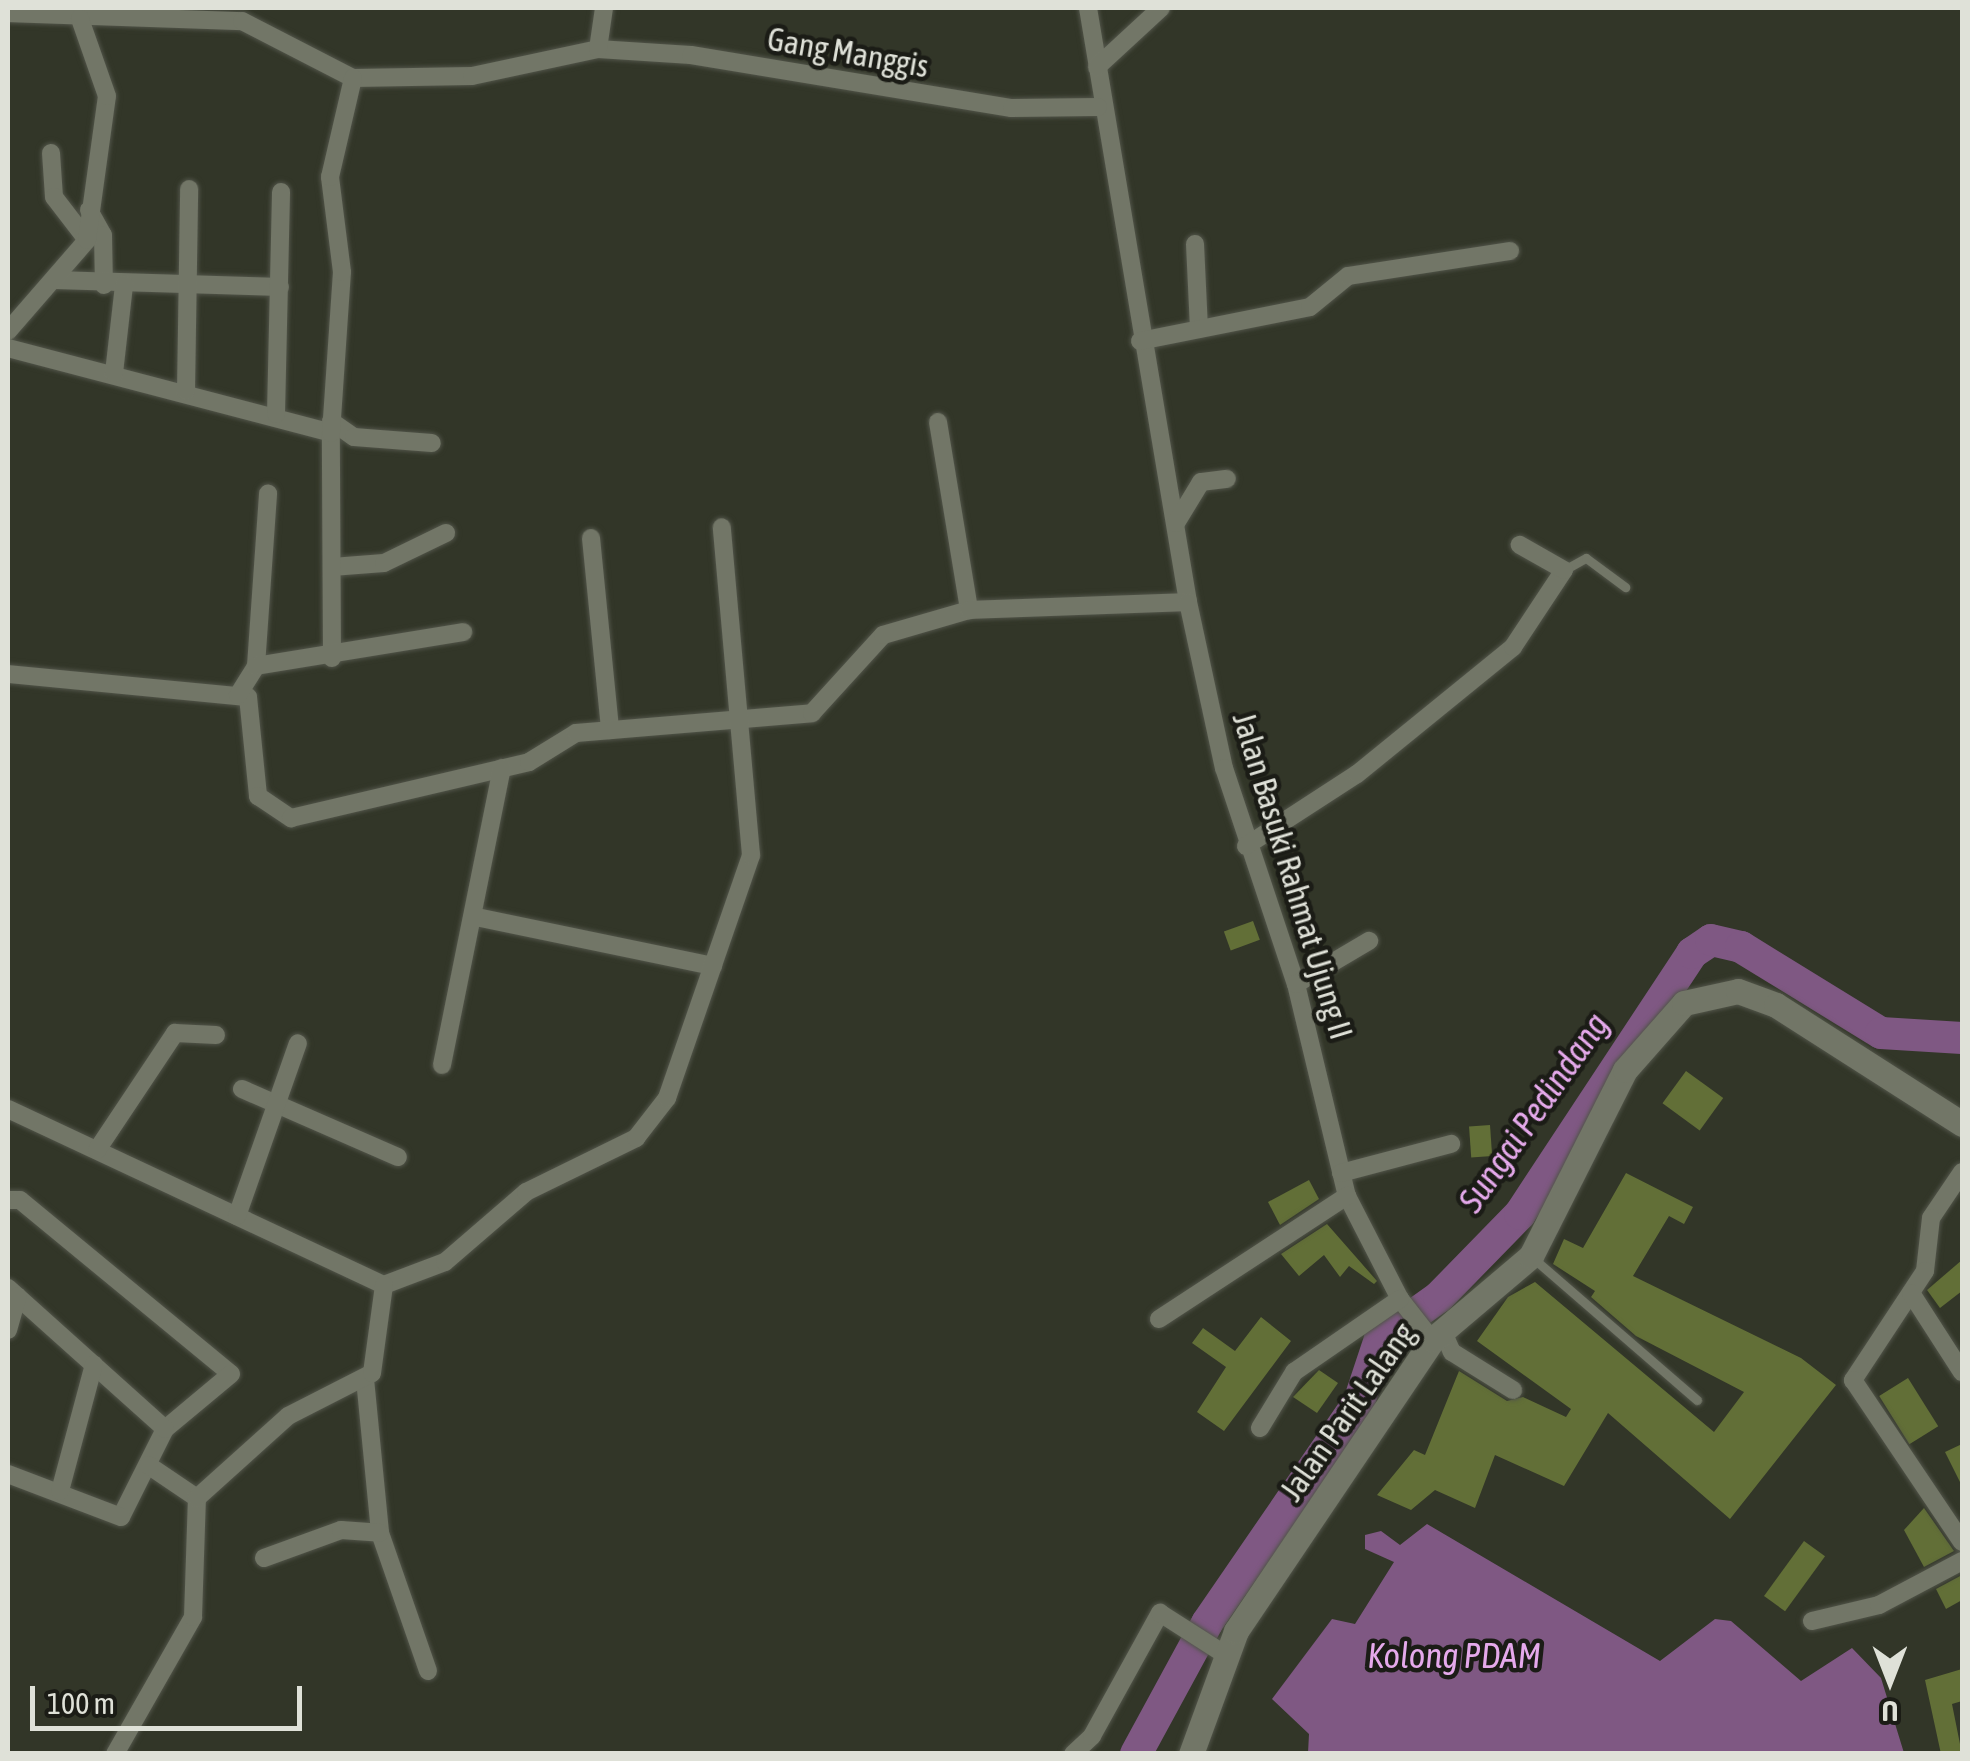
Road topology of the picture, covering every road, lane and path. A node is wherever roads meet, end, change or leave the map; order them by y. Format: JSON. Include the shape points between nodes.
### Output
{"nodes":[{"id":1,"x":604,"y":8,"type":"edge"},
{"id":2,"x":1088,"y":8,"type":"edge"},
{"id":3,"x":1161,"y":8,"type":"edge"},
{"id":4,"x":8,"y":13,"type":"edge"},
{"id":5,"x":80,"y":18,"type":"junction"},
{"id":6,"x":598,"y":49,"type":"junction"},
{"id":7,"x":1097,"y":67,"type":"junction"},
{"id":8,"x":352,"y":78,"type":"junction"},
{"id":9,"x":1098,"y":107,"type":"junction"},
{"id":10,"x":51,"y":153,"type":"dead end"},
{"id":11,"x":189,"y":189,"type":"dead end"},
{"id":12,"x":280,"y":192,"type":"dead end"},
{"id":13,"x":88,"y":210,"type":"junction"},
{"id":14,"x":87,"y":240,"type":"junction"},
{"id":15,"x":1195,"y":244,"type":"dead end"},
{"id":16,"x":1510,"y":250,"type":"dead end"},
{"id":17,"x":56,"y":280,"type":"junction"},
{"id":18,"x":189,"y":284,"type":"junction"},
{"id":19,"x":104,"y":285,"type":"junction"},
{"id":20,"x":124,"y":285,"type":"junction"},
{"id":21,"x":280,"y":288,"type":"junction"},
{"id":22,"x":1199,"y":329,"type":"junction"},
{"id":23,"x":8,"y":330,"type":"edge"},
{"id":24,"x":1140,"y":341,"type":"junction"},
{"id":25,"x":8,"y":348,"type":"edge"},
{"id":26,"x":114,"y":373,"type":"junction"},
{"id":27,"x":186,"y":391,"type":"junction"},
{"id":28,"x":276,"y":414,"type":"junction"},
{"id":29,"x":938,"y":422,"type":"dead end"},
{"id":30,"x":331,"y":426,"type":"junction"},
{"id":31,"x":432,"y":443,"type":"dead end"},
{"id":32,"x":1227,"y":479,"type":"dead end"},
{"id":33,"x":268,"y":493,"type":"dead end"},
{"id":34,"x":1176,"y":524,"type":"junction"},
{"id":35,"x":722,"y":527,"type":"dead end"},
{"id":36,"x":446,"y":533,"type":"dead end"},
{"id":37,"x":590,"y":538,"type":"dead end"},
{"id":38,"x":1520,"y":545,"type":"dead end"},
{"id":39,"x":332,"y":567,"type":"junction"},
{"id":40,"x":1564,"y":570,"type":"junction"},
{"id":41,"x":1625,"y":587,"type":"dead end"},
{"id":42,"x":1188,"y":602,"type":"junction"},
{"id":43,"x":970,"y":610,"type":"junction"},
{"id":44,"x":463,"y":632,"type":"dead end"},
{"id":45,"x":332,"y":658,"type":"junction"},
{"id":46,"x":256,"y":666,"type":"junction"},
{"id":47,"x":8,"y":674,"type":"edge"},
{"id":48,"x":238,"y":695,"type":"junction"},
{"id":49,"x":744,"y":718,"type":"junction"},
{"id":50,"x":610,"y":730,"type":"junction"},
{"id":51,"x":502,"y":768,"type":"junction"},
{"id":52,"x":1246,"y":846,"type":"junction"},
{"id":53,"x":476,"y":917,"type":"junction"},
{"id":54,"x":1369,"y":941,"type":"dead end"},
{"id":55,"x":714,"y":966,"type":"junction"},
{"id":56,"x":1296,"y":984,"type":"junction"},
{"id":57,"x":216,"y":1035,"type":"dead end"},
{"id":58,"x":298,"y":1043,"type":"dead end"},
{"id":59,"x":442,"y":1064,"type":"dead end"},
{"id":60,"x":242,"y":1089,"type":"dead end"},
{"id":61,"x":276,"y":1105,"type":"junction"},
{"id":62,"x":8,"y":1109,"type":"edge"},
{"id":63,"x":1962,"y":1124,"type":"edge"},
{"id":64,"x":1451,"y":1144,"type":"dead end"},
{"id":65,"x":97,"y":1150,"type":"junction"},
{"id":66,"x":398,"y":1157,"type":"dead end"},
{"id":67,"x":1962,"y":1172,"type":"edge"},
{"id":68,"x":1341,"y":1173,"type":"junction"},
{"id":69,"x":1348,"y":1196,"type":"junction"},
{"id":70,"x":8,"y":1200,"type":"edge"},
{"id":71,"x":238,"y":1216,"type":"junction"},
{"id":72,"x":1531,"y":1256,"type":"junction"},
{"id":73,"x":384,"y":1285,"type":"junction"},
{"id":74,"x":13,"y":1292,"type":"edge"},
{"id":75,"x":1911,"y":1293,"type":"junction"},
{"id":76,"x":1401,"y":1302,"type":"junction"},
{"id":77,"x":1159,"y":1319,"type":"dead end"},
{"id":78,"x":8,"y":1330,"type":"edge"},
{"id":79,"x":1431,"y":1331,"type":"junction"},
{"id":80,"x":94,"y":1364,"type":"junction"},
{"id":81,"x":1962,"y":1372,"type":"edge"},
{"id":82,"x":365,"y":1379,"type":"junction"},
{"id":83,"x":1514,"y":1390,"type":"dead end"},
{"id":84,"x":1698,"y":1400,"type":"dead end"},
{"id":85,"x":1260,"y":1428,"type":"dead end"},
{"id":86,"x":166,"y":1429,"type":"junction"},
{"id":87,"x":148,"y":1465,"type":"junction"},
{"id":88,"x":8,"y":1474,"type":"edge"},
{"id":89,"x":60,"y":1490,"type":"junction"},
{"id":90,"x":197,"y":1498,"type":"junction"},
{"id":91,"x":380,"y":1533,"type":"junction"},
{"id":92,"x":1962,"y":1542,"type":"edge"},
{"id":93,"x":264,"y":1558,"type":"dead end"},
{"id":94,"x":1962,"y":1560,"type":"edge"},
{"id":95,"x":1812,"y":1621,"type":"dead end"},
{"id":96,"x":1217,"y":1650,"type":"junction"},
{"id":97,"x":428,"y":1671,"type":"dead end"},
{"id":98,"x":115,"y":1754,"type":"edge"},
{"id":99,"x":1073,"y":1754,"type":"edge"},
{"id":100,"x":1191,"y":1754,"type":"edge"}],
"edges":[{"from":1,"to":6,"type":"street"},
{"from":2,"to":7,"type":"street","name":"Jalan Basuki Rahmat Ujung II"},
{"from":3,"to":7,"type":"street"},
{"from":4,"to":5,"type":"street","name":"Gang Manggis"},
{"from":5,"to":8,"type":"street","name":"Gang Manggis","via":[[242,21]]},
{"from":5,"to":13,"type":"street","via":[[107,96]]},
{"from":6,"to":8,"type":"street","name":"Gang Manggis","via":[[472,76]]},
{"from":6,"to":9,"type":"street","name":"Gang Manggis","via":[[691,55],[1012,108]]},
{"from":7,"to":9,"type":"street","name":"Jalan Basuki Rahmat Ujung II"},
{"from":8,"to":30,"type":"street","via":[[330,177],[342,272]]},
{"from":9,"to":24,"type":"street","name":"Jalan Basuki Rahmat Ujung II"},
{"from":10,"to":14,"type":"street","via":[[54,197]]},
{"from":11,"to":18,"type":"street"},
{"from":12,"to":21,"type":"street"},
{"from":13,"to":14,"type":"street"},
{"from":13,"to":19,"type":"street","via":[[103,234]]},
{"from":14,"to":17,"type":"street"},
{"from":15,"to":22,"type":"street"},
{"from":16,"to":22,"type":"street","via":[[1348,276],[1316,305]]},
{"from":17,"to":19,"type":"street"},
{"from":17,"to":23,"type":"street"},
{"from":18,"to":20,"type":"street"},
{"from":18,"to":21,"type":"street"},
{"from":18,"to":27,"type":"street"},
{"from":19,"to":20,"type":"street"},
{"from":20,"to":26,"type":"street"},
{"from":21,"to":28,"type":"street"},
{"from":22,"to":24,"type":"street"},
{"from":24,"to":34,"type":"street","name":"Jalan Basuki Rahmat Ujung II"},
{"from":25,"to":26,"type":"street"},
{"from":26,"to":27,"type":"street"},
{"from":27,"to":28,"type":"street"},
{"from":28,"to":30,"type":"street"},
{"from":29,"to":43,"type":"street"},
{"from":30,"to":31,"type":"street","via":[[354,437]]},
{"from":30,"to":39,"type":"street"},
{"from":32,"to":34,"type":"street","via":[[1201,482]]},
{"from":33,"to":46,"type":"street"},
{"from":34,"to":42,"type":"street","name":"Jalan Basuki Rahmat Ujung II"},
{"from":35,"to":49,"type":"street"},
{"from":36,"to":39,"type":"street","via":[[384,563]]},
{"from":37,"to":50,"type":"street"},
{"from":38,"to":40,"type":"street"},
{"from":39,"to":45,"type":"street"},
{"from":40,"to":41,"type":"lane","via":[[1586,558]]},
{"from":40,"to":52,"type":"street","via":[[1528,628],[1477,678]]},
{"from":42,"to":43,"type":"street"},
{"from":42,"to":52,"type":"street","name":"Jalan Basuki Rahmat Ujung II"},
{"from":43,"to":49,"type":"street","via":[[882,636],[812,713]]},
{"from":44,"to":45,"type":"street"},
{"from":45,"to":46,"type":"street"},
{"from":46,"to":48,"type":"street"},
{"from":47,"to":48,"type":"street"},
{"from":48,"to":51,"type":"street","via":[[256,704],[258,796],[284,816]]},
{"from":49,"to":50,"type":"street"},
{"from":49,"to":55,"type":"street","via":[[750,856]]},
{"from":50,"to":51,"type":"street","via":[[566,736]]},
{"from":51,"to":53,"type":"street"},
{"from":52,"to":56,"type":"street","name":"Jalan Basuki Rahmat Ujung II"},
{"from":53,"to":55,"type":"street"},
{"from":53,"to":59,"type":"street"},
{"from":54,"to":56,"type":"street"},
{"from":55,"to":73,"type":"street","via":[[647,1129],[526,1192],[446,1262]]},
{"from":56,"to":68,"type":"street","name":"Jalan Basuki Rahmat Ujung II"},
{"from":57,"to":65,"type":"street","via":[[174,1032]]},
{"from":58,"to":61,"type":"street"},
{"from":60,"to":61,"type":"street"},
{"from":61,"to":66,"type":"street"},
{"from":61,"to":71,"type":"street"},
{"from":62,"to":65,"type":"street"},
{"from":63,"to":72,"type":"street","name":"Jalan Parit Lalang","via":[[1776,1005],[1738,991],[1693,997],[1639,1048]]},
{"from":64,"to":68,"type":"street"},
{"from":65,"to":71,"type":"street"},
{"from":67,"to":75,"type":"street","via":[[1938,1200],[1928,1262]]},
{"from":68,"to":69,"type":"street","name":"Jalan Basuki Rahmat Ujung II"},
{"from":69,"to":76,"type":"street","name":"Jalan Basuki Rahmat Ujung II"},
{"from":69,"to":77,"type":"street"},
{"from":70,"to":86,"type":"street","via":[[20,1200],[227,1366],[228,1384]]},
{"from":71,"to":73,"type":"street"},
{"from":72,"to":79,"type":"street","name":"Jalan Parit Lalang"},
{"from":72,"to":84,"type":"lane"},
{"from":73,"to":82,"type":"street","via":[[380,1353]]},
{"from":74,"to":78,"type":"street"},
{"from":74,"to":80,"type":"street"},
{"from":75,"to":81,"type":"street"},
{"from":75,"to":92,"type":"street","via":[[1854,1380]]},
{"from":76,"to":79,"type":"street","name":"Jalan Basuki Rahmat Ujung II"},
{"from":76,"to":85,"type":"street","via":[[1294,1372]]},
{"from":79,"to":83,"type":"street","name":"Jalan Basuki Rahmat Ujung II"},
{"from":79,"to":96,"type":"street","name":"Jalan Parit Lalang"},
{"from":80,"to":86,"type":"street"},
{"from":80,"to":89,"type":"street"},
{"from":82,"to":90,"type":"street","via":[[288,1416]]},
{"from":82,"to":91,"type":"street"},
{"from":86,"to":87,"type":"street"},
{"from":87,"to":89,"type":"street","via":[[122,1518]]},
{"from":87,"to":90,"type":"street"},
{"from":88,"to":89,"type":"street"},
{"from":90,"to":98,"type":"street","via":[[194,1617]]},
{"from":91,"to":93,"type":"street","via":[[341,1530]]},
{"from":91,"to":97,"type":"street"},
{"from":94,"to":95,"type":"street","via":[[1879,1605]]},
{"from":96,"to":99,"type":"street","via":[[1160,1613],[1092,1736]]},
{"from":96,"to":100,"type":"street","name":"Jalan Parit Lalang"}]}
